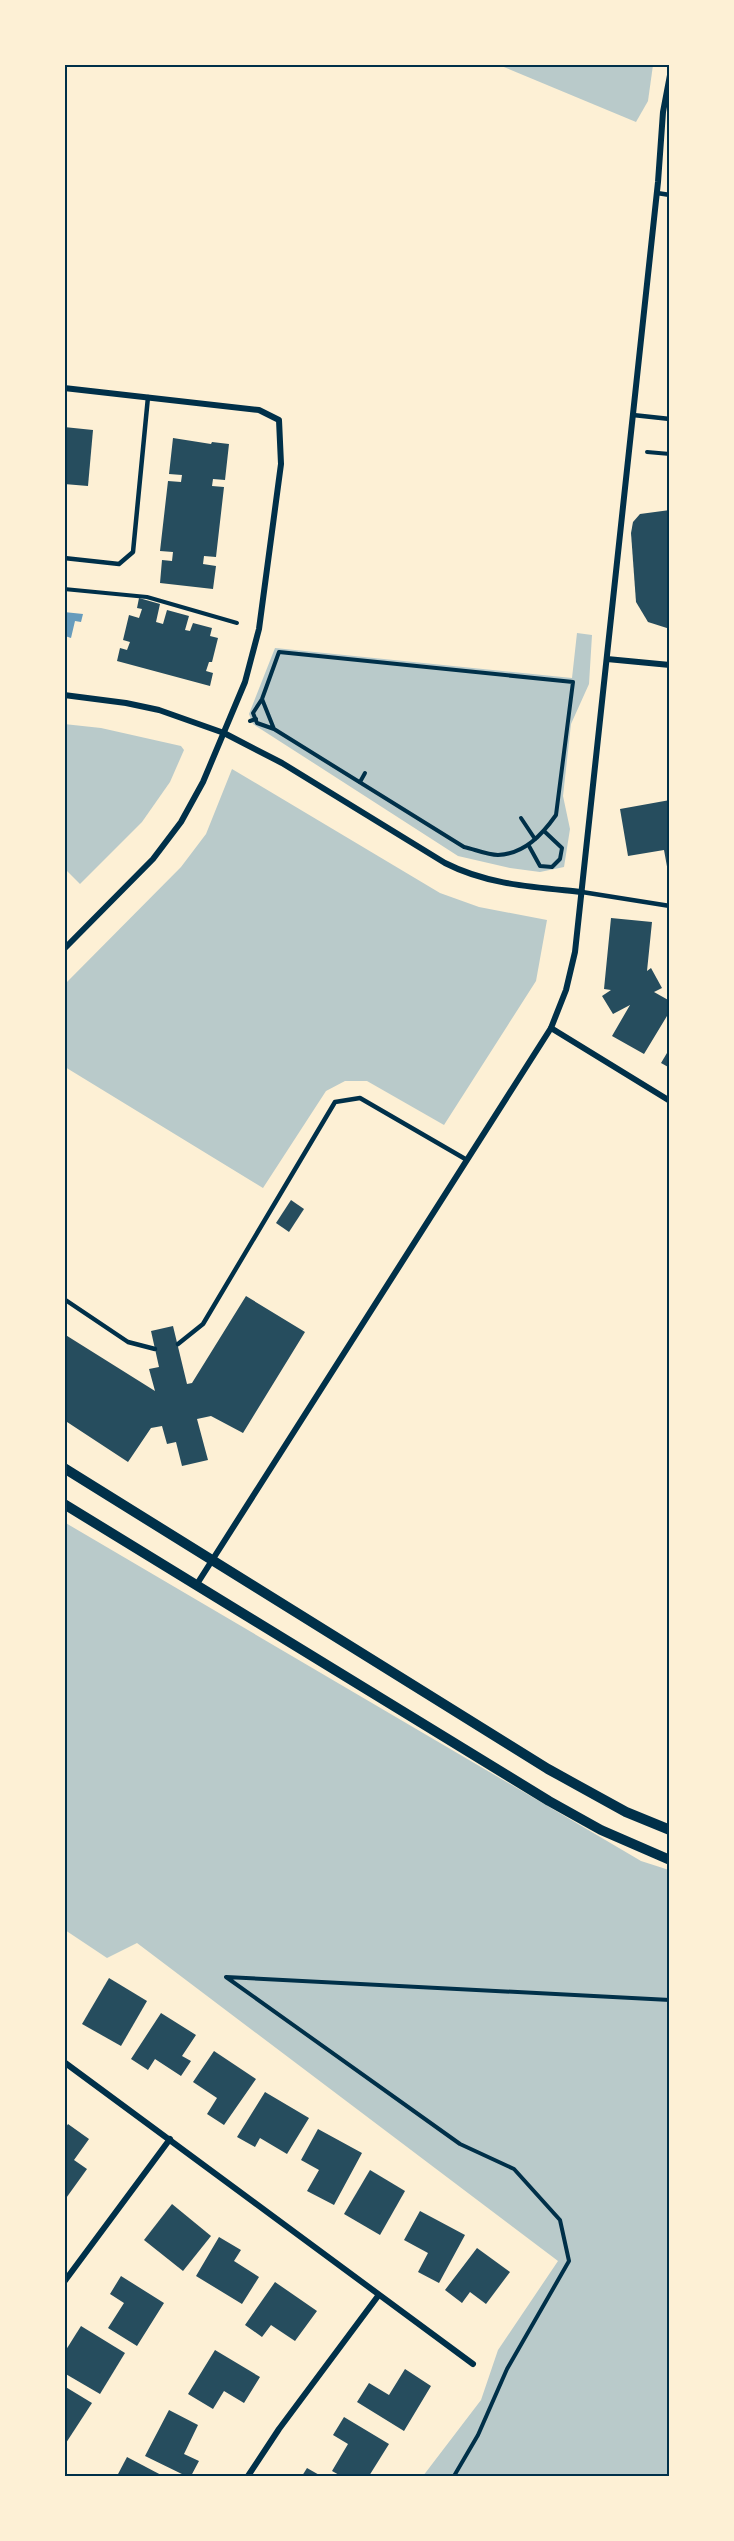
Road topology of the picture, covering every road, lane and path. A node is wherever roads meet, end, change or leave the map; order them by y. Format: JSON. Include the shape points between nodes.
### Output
{"nodes":[{"id":1,"x":669,"y":75,"type":"edge"},
{"id":2,"x":661,"y":137,"type":"junction"},
{"id":3,"x":669,"y":138,"type":"edge"},
{"id":4,"x":657,"y":193,"type":"junction"},
{"id":5,"x":669,"y":195,"type":"edge"},
{"id":6,"x":64,"y":388,"type":"edge"},
{"id":7,"x":148,"y":397,"type":"junction"},
{"id":8,"x":633,"y":415,"type":"junction"},
{"id":9,"x":669,"y":419,"type":"edge"},
{"id":10,"x":647,"y":452,"type":"dead end"},
{"id":11,"x":669,"y":454,"type":"edge"},
{"id":12,"x":64,"y":558,"type":"edge"},
{"id":13,"x":64,"y":589,"type":"edge"},
{"id":14,"x":237,"y":623,"type":"dead end"},
{"id":15,"x":607,"y":659,"type":"junction"},
{"id":16,"x":669,"y":665,"type":"edge"},
{"id":17,"x":64,"y":695,"type":"edge"},
{"id":18,"x":262,"y":699,"type":"junction"},
{"id":19,"x":255,"y":719,"type":"junction"},
{"id":20,"x":250,"y":721,"type":"dead end"},
{"id":21,"x":274,"y":729,"type":"junction"},
{"id":22,"x":224,"y":733,"type":"junction"},
{"id":23,"x":365,"y":773,"type":"dead end"},
{"id":24,"x":360,"y":782,"type":"junction"},
{"id":25,"x":521,"y":818,"type":"dead end"},
{"id":26,"x":544,"y":831,"type":"junction"},
{"id":27,"x":536,"y":839,"type":"junction"},
{"id":28,"x":529,"y":846,"type":"junction"},
{"id":29,"x":582,"y":892,"type":"junction"},
{"id":30,"x":669,"y":906,"type":"edge"},
{"id":31,"x":64,"y":949,"type":"edge"},
{"id":32,"x":551,"y":1028,"type":"junction"},
{"id":33,"x":669,"y":1101,"type":"edge"},
{"id":34,"x":467,"y":1160,"type":"junction"},
{"id":35,"x":64,"y":1299,"type":"edge"},
{"id":36,"x":178,"y":1344,"type":"dead end"},
{"id":37,"x":155,"y":1349,"type":"dead end"},
{"id":38,"x":64,"y":1468,"type":"edge"},
{"id":39,"x":64,"y":1504,"type":"edge"},
{"id":40,"x":212,"y":1559,"type":"junction"},
{"id":41,"x":196,"y":1584,"type":"junction"},
{"id":42,"x":669,"y":1830,"type":"edge"},
{"id":43,"x":669,"y":1860,"type":"edge"},
{"id":44,"x":669,"y":2000,"type":"edge"},
{"id":45,"x":64,"y":2062,"type":"edge"},
{"id":46,"x":170,"y":2139,"type":"junction"},
{"id":47,"x":64,"y":2282,"type":"edge"},
{"id":48,"x":378,"y":2296,"type":"junction"},
{"id":49,"x":472,"y":2364,"type":"dead end"},
{"id":50,"x":248,"y":2476,"type":"edge"},
{"id":51,"x":454,"y":2476,"type":"edge"}],
"edges":[{"from":1,"to":2,"type":"street"},
{"from":2,"to":3,"type":"lane"},
{"from":2,"to":4,"type":"street"},
{"from":4,"to":5,"type":"lane"},
{"from":4,"to":8,"type":"street"},
{"from":6,"to":7,"type":"street"},
{"from":7,"to":12,"type":"lane","via":[[133,552],[119,564]]},
{"from":7,"to":22,"type":"street","via":[[259,410],[279,420],[281,464],[259,629],[245,682]]},
{"from":8,"to":9,"type":"lane"},
{"from":8,"to":15,"type":"street"},
{"from":10,"to":11,"type":"path"},
{"from":13,"to":14,"type":"path","via":[[147,597]]},
{"from":15,"to":16,"type":"street"},
{"from":15,"to":29,"type":"street"},
{"from":17,"to":22,"type":"street","via":[[159,710]]},
{"from":18,"to":19,"type":"path","via":[[253,713]]},
{"from":18,"to":21,"type":"path"},
{"from":18,"to":26,"type":"path","via":[[279,652],[573,682],[556,815]]},
{"from":19,"to":20,"type":"path"},
{"from":19,"to":21,"type":"path"},
{"from":21,"to":24,"type":"path"},
{"from":22,"to":29,"type":"street","via":[[282,763],[458,869],[498,882]]},
{"from":22,"to":31,"type":"street","via":[[193,802],[168,841]]},
{"from":23,"to":24,"type":"path"},
{"from":24,"to":28,"type":"path","via":[[464,847],[497,855]]},
{"from":25,"to":27,"type":"path"},
{"from":26,"to":27,"type":"path"},
{"from":26,"to":28,"type":"path","via":[[562,848],[560,859],[552,867],[540,866]]},
{"from":27,"to":28,"type":"path"},
{"from":29,"to":30,"type":"lane"},
{"from":29,"to":32,"type":"street","via":[[575,952]]},
{"from":32,"to":33,"type":"street"},
{"from":32,"to":34,"type":"street"},
{"from":34,"to":36,"type":"lane","via":[[360,1098],[335,1102],[202,1324]]},
{"from":34,"to":40,"type":"street"},
{"from":35,"to":37,"type":"lane","via":[[128,1342]]},
{"from":38,"to":40,"type":"street"},
{"from":39,"to":41,"type":"street"},
{"from":40,"to":41,"type":"street"},
{"from":40,"to":42,"type":"street","via":[[557,1774],[626,1812]]},
{"from":41,"to":43,"type":"street","via":[[566,1811]]},
{"from":44,"to":51,"type":"path","via":[[226,1977],[460,2144],[514,2169],[560,2220],[569,2261],[507,2369],[478,2435]]},
{"from":45,"to":46,"type":"street"},
{"from":46,"to":47,"type":"street"},
{"from":46,"to":48,"type":"street"},
{"from":48,"to":49,"type":"street"},
{"from":48,"to":50,"type":"street"}]}
